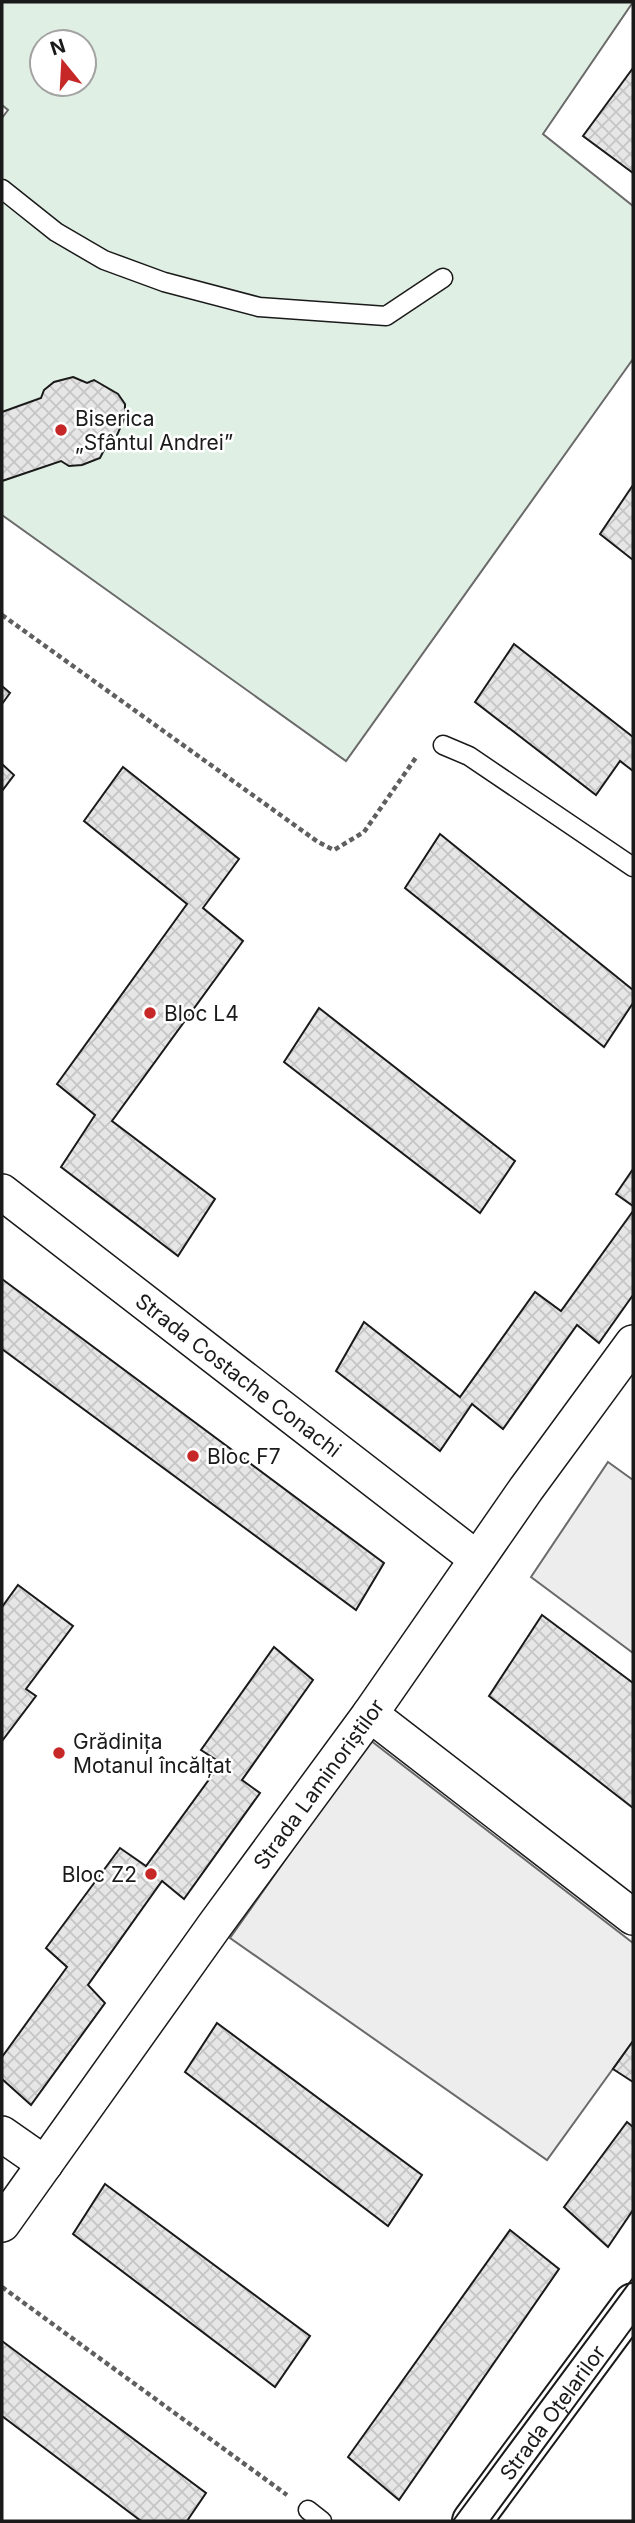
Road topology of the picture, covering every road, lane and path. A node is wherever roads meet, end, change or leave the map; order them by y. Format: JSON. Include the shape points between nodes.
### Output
{"nodes":[{"id":1,"x":2,"y":189,"type":"edge"},
{"id":2,"x":443,"y":278,"type":"dead end"},
{"id":3,"x":2,"y":615,"type":"edge"},
{"id":4,"x":443,"y":745,"type":"joint"},
{"id":5,"x":633,"y":867,"type":"edge"},
{"id":6,"x":2,"y":1192,"type":"edge"},
{"id":7,"x":633,"y":1343,"type":"edge"},
{"id":8,"x":477,"y":1559,"type":"junction"},
{"id":9,"x":370,"y":1714,"type":"junction"},
{"id":10,"x":633,"y":1917,"type":"edge"},
{"id":11,"x":2,"y":2134,"type":"edge"},
{"id":12,"x":45,"y":2164,"type":"junction"},
{"id":13,"x":2,"y":2224,"type":"edge"},
{"id":14,"x":2,"y":2287,"type":"edge"},
{"id":15,"x":633,"y":2303,"type":"edge"},
{"id":16,"x":315,"y":2516,"type":"edge"},
{"id":17,"x":472,"y":2521,"type":"edge"}],
"edges":[{"from":1,"to":2,"type":"lane","via":[[56,232],[104,260],[164,282],[259,307],[386,316]]},
{"from":3,"to":4,"type":"path","via":[[334,850],[364,832],[416,757]]},
{"from":4,"to":5,"type":"lane","via":[[469,756]]},
{"from":6,"to":8,"type":"street","name":"Strada Costache Conachi"},
{"from":7,"to":8,"type":"street","name":"Strada Laminoriștilor"},
{"from":8,"to":9,"type":"street","name":"Strada Laminoriștilor"},
{"from":9,"to":10,"type":"street"},
{"from":9,"to":12,"type":"street","name":"Strada Laminoriștilor"},
{"from":11,"to":12,"type":"street"},
{"from":12,"to":13,"type":"street","name":"Strada Laminoriștilor"},
{"from":14,"to":16,"type":"path"},
{"from":15,"to":17,"type":"main road","name":"Strada Oțelarilor"}]}
